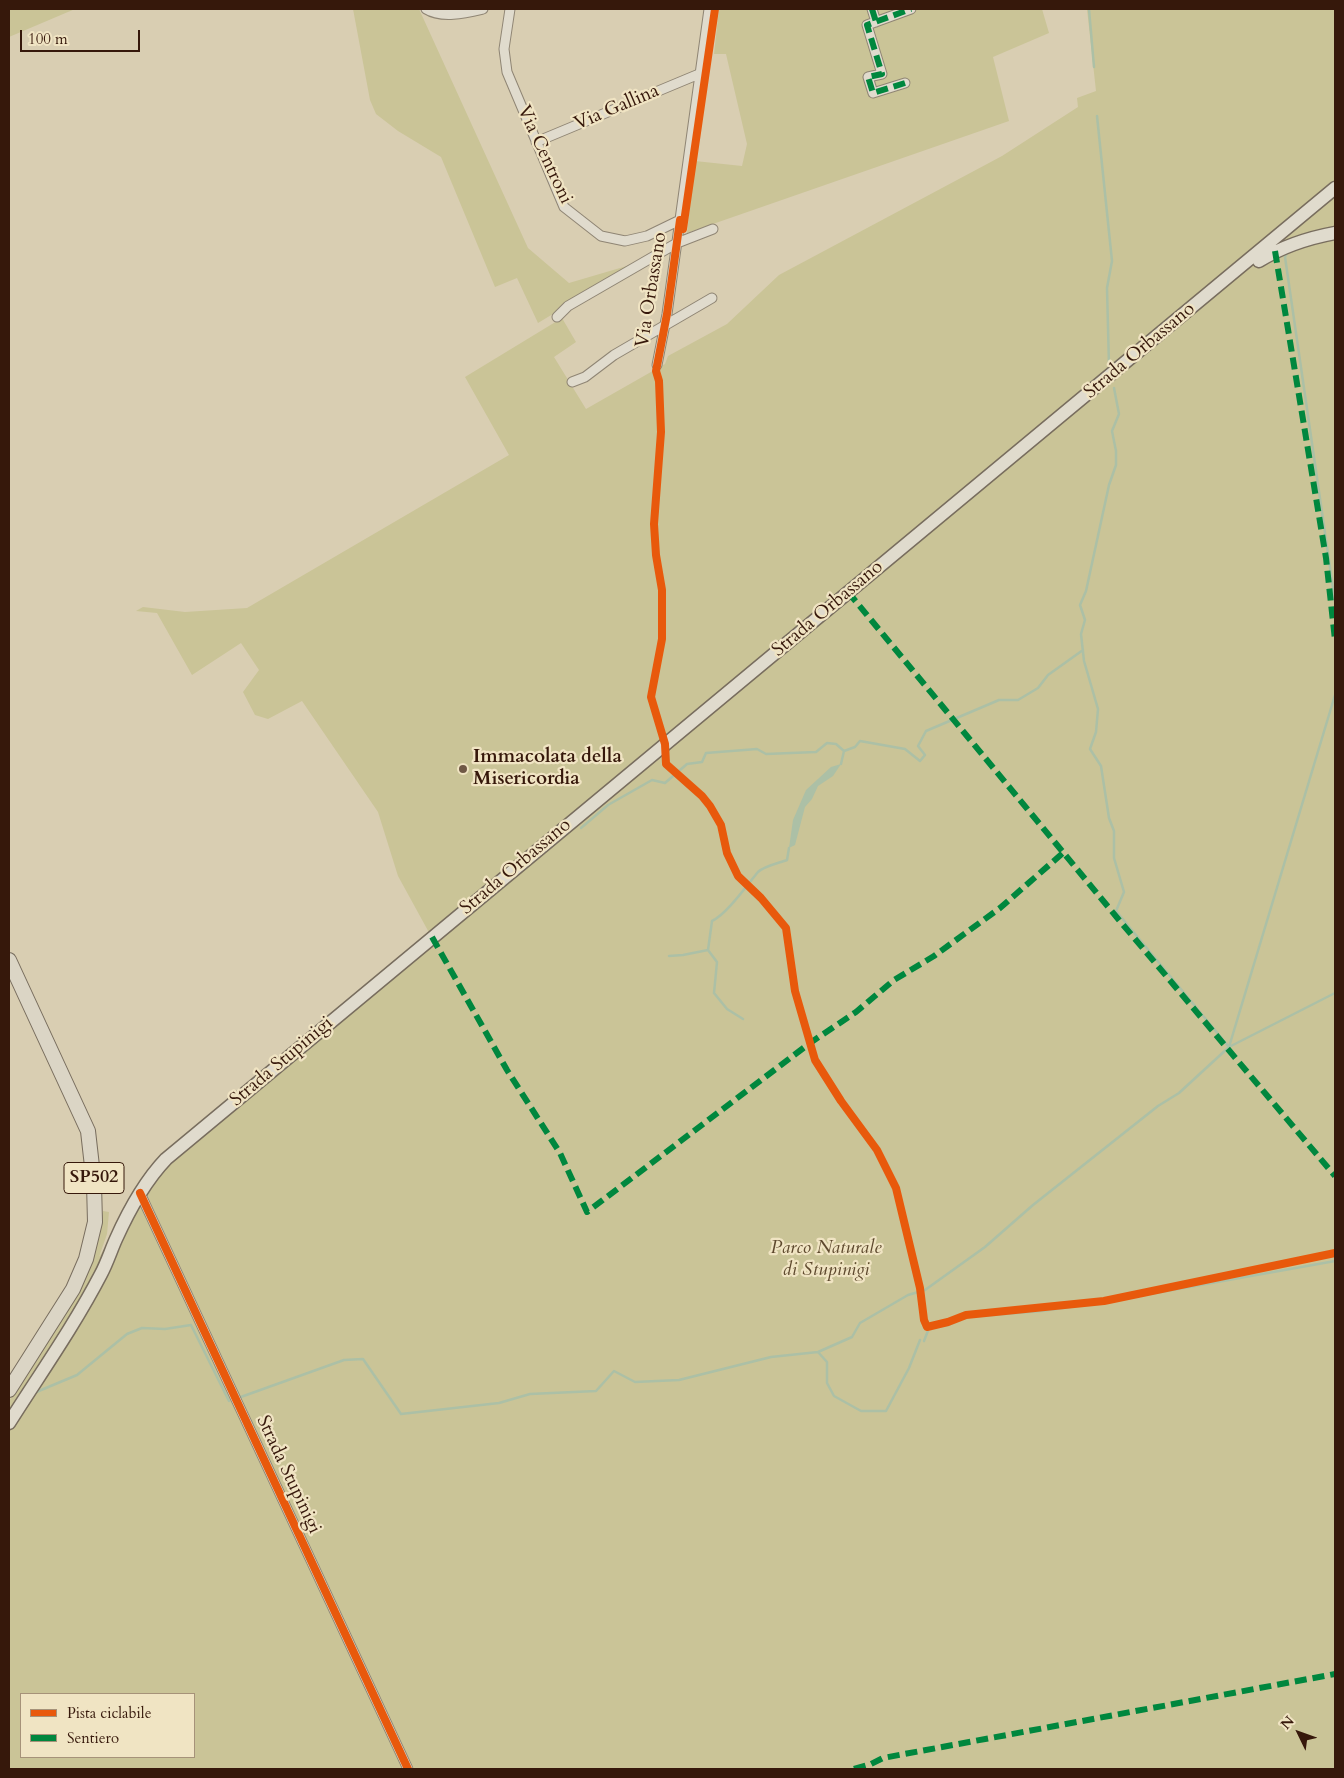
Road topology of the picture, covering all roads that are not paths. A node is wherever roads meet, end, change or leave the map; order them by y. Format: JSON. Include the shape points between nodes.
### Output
{"nodes":[{"id":1,"x":426,"y":9,"type":"edge"},
{"id":2,"x":484,"y":9,"type":"edge"},
{"id":3,"x":510,"y":9,"type":"edge"},
{"id":4,"x":709,"y":9,"type":"edge"},
{"id":5,"x":872,"y":9,"type":"edge"},
{"id":6,"x":911,"y":9,"type":"edge"},
{"id":7,"x":441,"y":11,"type":"edge"},
{"id":8,"x":876,"y":22,"type":"junction"},
{"id":9,"x":698,"y":74,"type":"junction"},
{"id":10,"x":905,"y":83,"type":"dead end"},
{"id":11,"x":536,"y":142,"type":"junction"},
{"id":12,"x":1335,"y":188,"type":"edge"},
{"id":13,"x":1304,"y":214,"type":"junction"},
{"id":14,"x":680,"y":220,"type":"junction"},
{"id":15,"x":713,"y":229,"type":"dead end"},
{"id":16,"x":1335,"y":232,"type":"edge"},
{"id":17,"x":677,"y":242,"type":"junction"},
{"id":18,"x":1271,"y":248,"type":"junction"},
{"id":19,"x":712,"y":298,"type":"dead end"},
{"id":20,"x":558,"y":317,"type":"dead end"},
{"id":21,"x":664,"y":327,"type":"junction"},
{"id":22,"x":657,"y":366,"type":"dead end"},
{"id":23,"x":572,"y":382,"type":"dead end"},
{"id":24,"x":432,"y":937,"type":"joint"},
{"id":25,"x":9,"y":960,"type":"edge"},
{"id":26,"x":140,"y":1193,"type":"junction"},
{"id":27,"x":9,"y":1390,"type":"edge"},
{"id":28,"x":9,"y":1424,"type":"edge"},
{"id":29,"x":408,"y":1769,"type":"edge"}],
"edges":[{"from":1,"to":7,"type":"street","via":[[434,13]]},
{"from":2,"to":7,"type":"street","via":[[458,15]]},
{"from":3,"to":11,"type":"street","name":"Via Centroni","via":[[504,49],[507,72]]},
{"from":4,"to":9,"type":"street","name":"Via Orbassano"},
{"from":5,"to":8,"type":"street"},
{"from":6,"to":8,"type":"street"},
{"from":8,"to":10,"type":"street","via":[[867,25],[882,74],[868,77],[873,93]]},
{"from":9,"to":11,"type":"street","name":"Via Gallina"},
{"from":9,"to":14,"type":"street","name":"Via Orbassano"},
{"from":11,"to":14,"type":"street","name":"Via Centroni","via":[[564,207],[601,236],[625,242],[647,236]]},
{"from":12,"to":13,"type":"main road","name":"Strada Orbassano"},
{"from":13,"to":16,"type":"main road","via":[[1303,223],[1307,230]]},
{"from":13,"to":18,"type":"main road","name":"Strada Orbassano"},
{"from":14,"to":17,"type":"street","name":"Via Orbassano"},
{"from":15,"to":17,"type":"street"},
{"from":16,"to":18,"type":"main road","name":"Strada Orbassano"},
{"from":17,"to":20,"type":"street","name":"Via Orbassano","via":[[568,306]]},
{"from":17,"to":21,"type":"street","name":"Via Orbassano"},
{"from":18,"to":24,"type":"main road","name":"Strada Orbassano","via":[[1224,281]]},
{"from":19,"to":21,"type":"street","name":"Via Orbassano"},
{"from":21,"to":22,"type":"street","name":"Via Orbassano"},
{"from":21,"to":23,"type":"street","name":"Via Orbassano"},
{"from":24,"to":26,"type":"main road","name":"Strada Stupinigi","via":[[178,1148],[151,1175]]},
{"from":25,"to":27,"type":"main road","number":"SP502","via":[[88,1131],[95,1222],[86,1259],[73,1289]]},
{"from":26,"to":28,"type":"main road","name":"Strada Stupinigi","via":[[101,1273]]},
{"from":26,"to":29,"type":"street","name":"Strada Stupinigi"}]}
